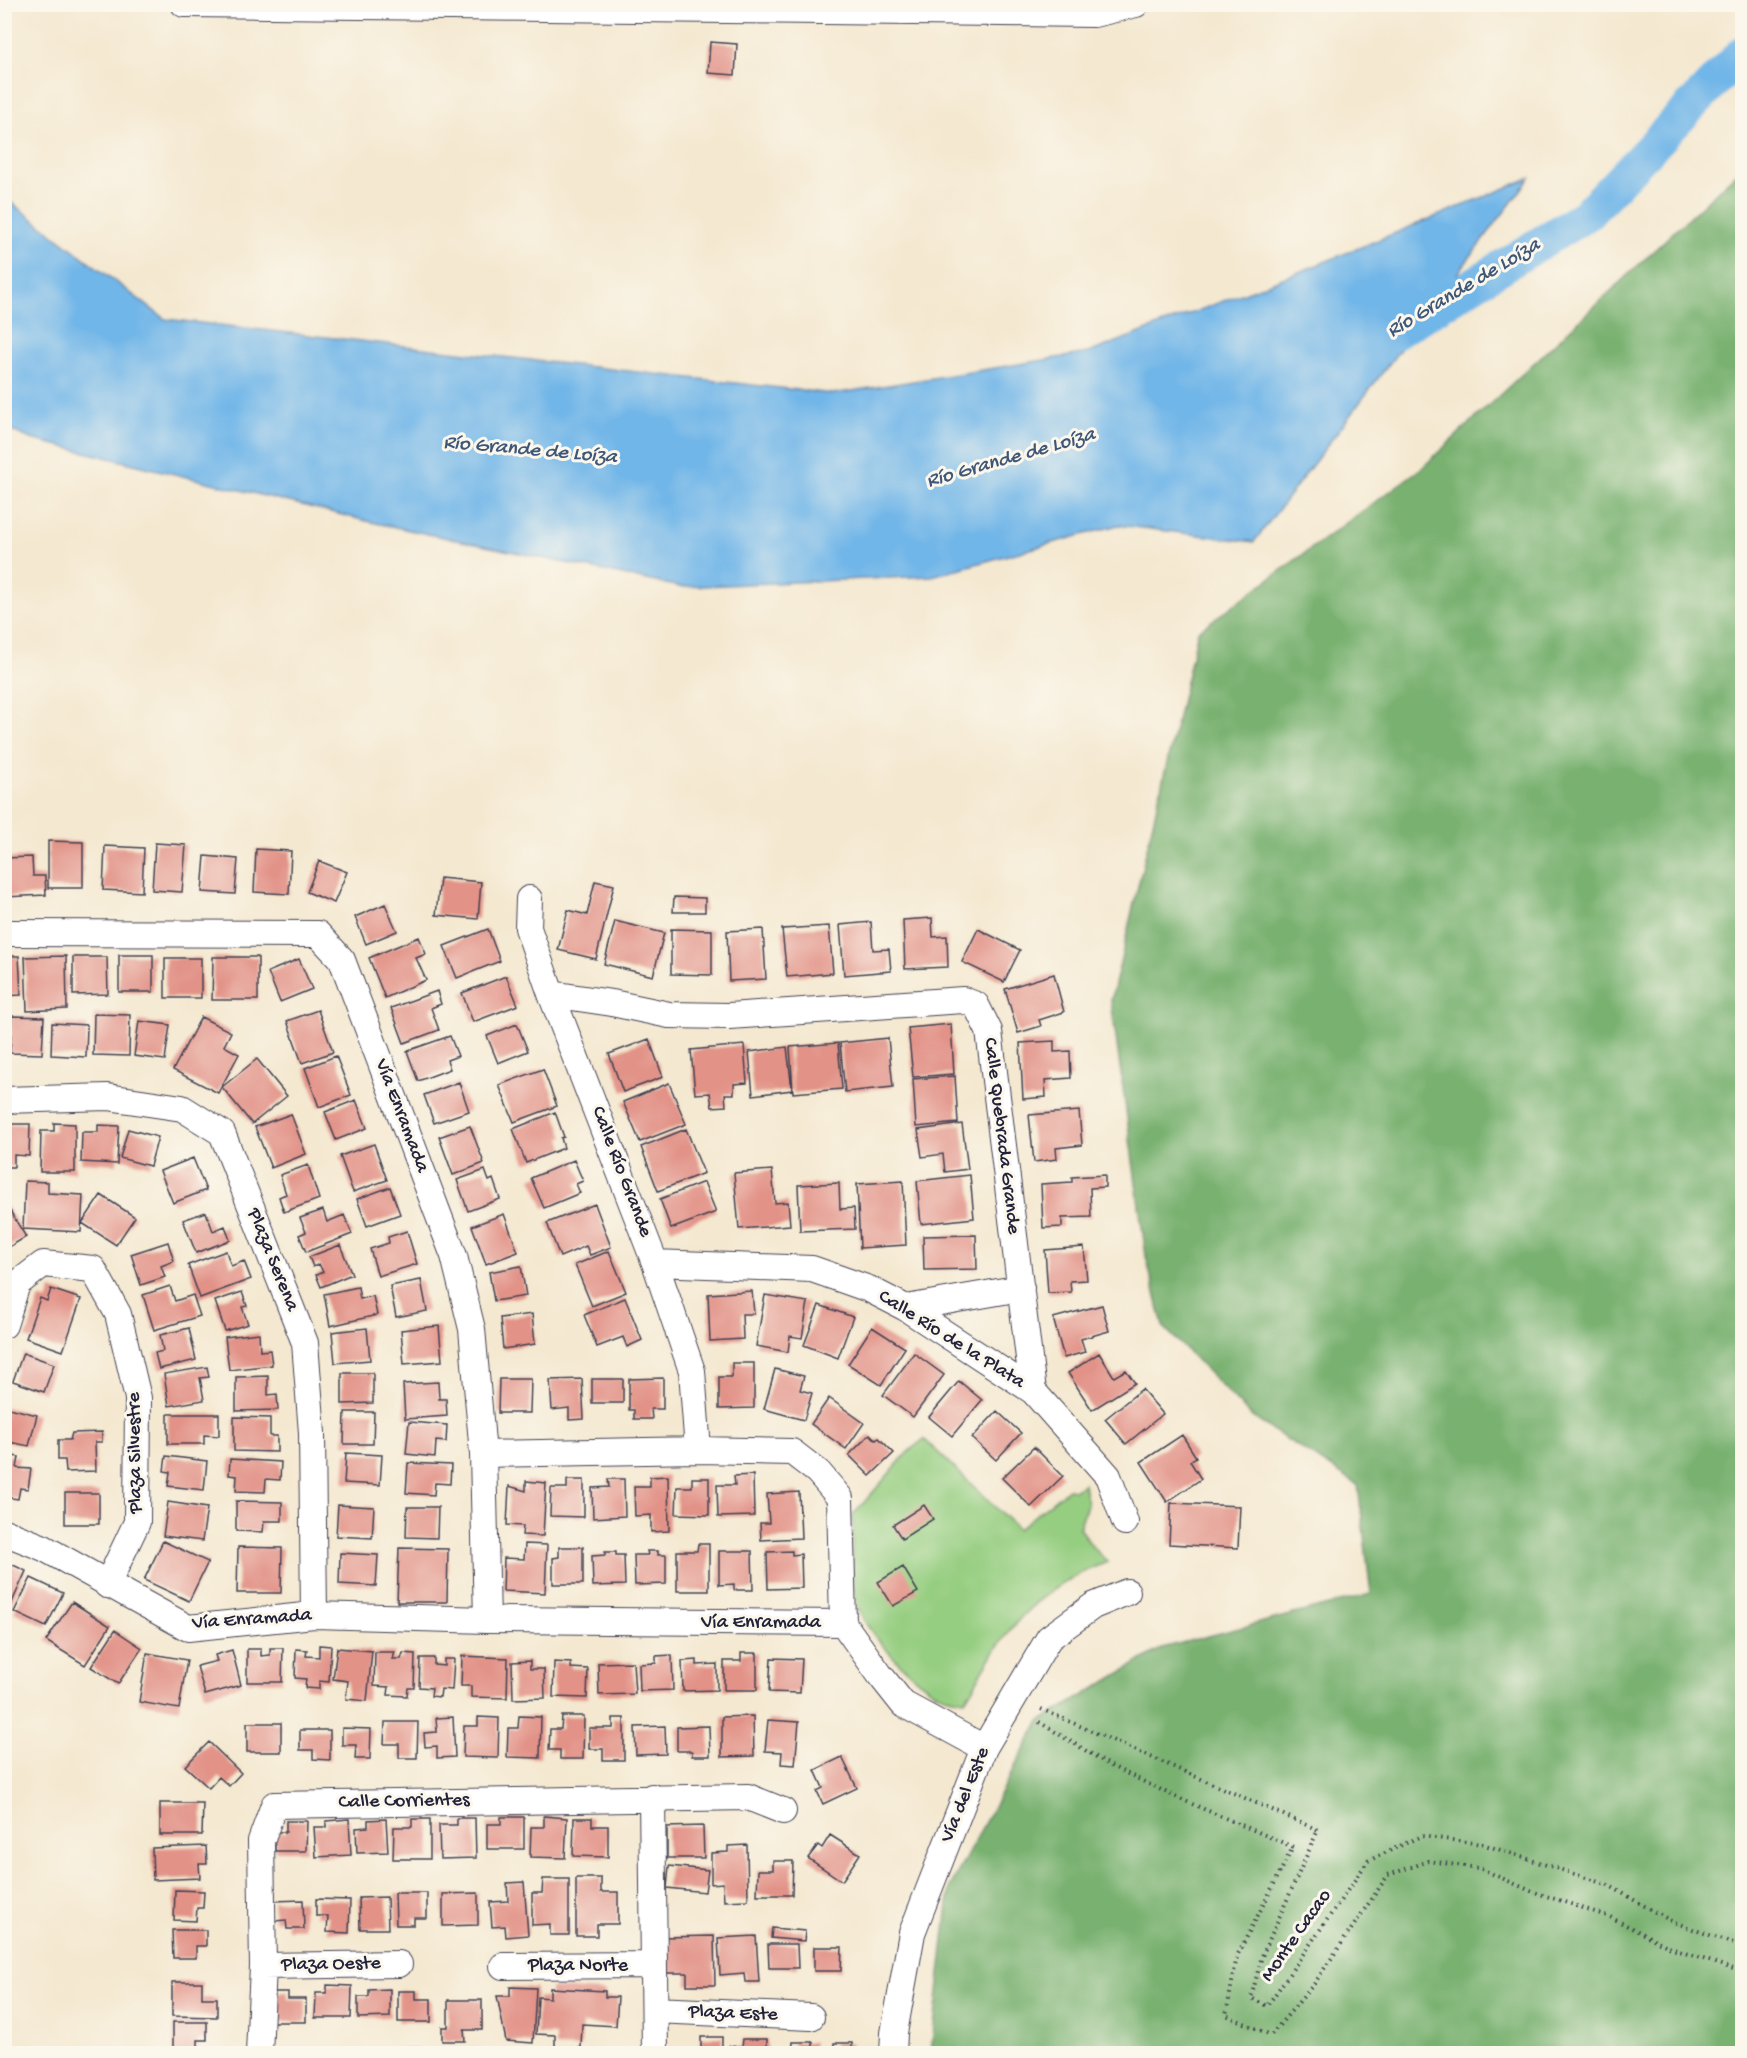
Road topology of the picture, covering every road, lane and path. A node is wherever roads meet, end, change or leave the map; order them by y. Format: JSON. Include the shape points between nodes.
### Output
{"nodes":[{"id":1,"x":184,"y":4,"type":"edge"},
{"id":2,"x":1136,"y":4,"type":"edge"},
{"id":3,"x":728,"y":8,"type":"edge"},
{"id":4,"x":529,"y":899,"type":"dead end"},
{"id":5,"x":4,"y":933,"type":"edge"},
{"id":6,"x":551,"y":994,"type":"junction"},
{"id":7,"x":4,"y":1101,"type":"edge"},
{"id":8,"x":656,"y":1263,"type":"junction"},
{"id":9,"x":1021,"y":1288,"type":"junction"},
{"id":10,"x":906,"y":1308,"type":"junction"},
{"id":11,"x":4,"y":1324,"type":"edge"},
{"id":12,"x":1033,"y":1392,"type":"junction"},
{"id":13,"x":698,"y":1450,"type":"junction"},
{"id":14,"x":483,"y":1454,"type":"junction"},
{"id":15,"x":1125,"y":1522,"type":"dead end"},
{"id":16,"x":4,"y":1532,"type":"edge"},
{"id":17,"x":107,"y":1585,"type":"junction"},
{"id":18,"x":1127,"y":1592,"type":"dead end"},
{"id":19,"x":314,"y":1615,"type":"junction"},
{"id":20,"x":487,"y":1620,"type":"junction"},
{"id":21,"x":843,"y":1623,"type":"junction"},
{"id":22,"x":1041,"y":1708,"type":"dead end"},
{"id":23,"x":1039,"y":1722,"type":"dead end"},
{"id":24,"x":984,"y":1748,"type":"junction"},
{"id":25,"x":652,"y":1797,"type":"junction"},
{"id":26,"x":783,"y":1811,"type":"dead end"},
{"id":27,"x":1743,"y":1947,"type":"edge"},
{"id":28,"x":399,"y":1964,"type":"dead end"},
{"id":29,"x":653,"y":1965,"type":"junction"},
{"id":30,"x":263,"y":1966,"type":"junction"},
{"id":31,"x":503,"y":1966,"type":"dead end"},
{"id":32,"x":1743,"y":1972,"type":"edge"},
{"id":33,"x":655,"y":2010,"type":"junction"},
{"id":34,"x":811,"y":2017,"type":"dead end"},
{"id":35,"x":259,"y":2054,"type":"edge"},
{"id":36,"x":655,"y":2054,"type":"edge"},
{"id":37,"x":893,"y":2054,"type":"edge"}],
"edges":[{"from":1,"to":3,"type":"street"},
{"from":2,"to":3,"type":"street","via":[[1094,14]]},
{"from":4,"to":6,"type":"street","name":"Calle Río Grande","via":[[528,928]]},
{"from":5,"to":14,"type":"street","name":"Vía Enramada","via":[[318,934],[342,960],[454,1256],[472,1329]]},
{"from":6,"to":8,"type":"street","name":"Calle Río Grande"},
{"from":6,"to":9,"type":"street","name":"Calle Quebrada Grande","via":[[669,1015],[729,1016],[963,1000],[976,1005],[989,1031]]},
{"from":7,"to":19,"type":"street","name":"Plaza Serena","via":[[108,1097],[182,1108],[222,1133],[305,1343],[312,1433]]},
{"from":8,"to":10,"type":"street","name":"Calle Río de la Plata","via":[[812,1269],[869,1289]]},
{"from":8,"to":13,"type":"street","name":"Calle Río Grande","via":[[692,1371]]},
{"from":9,"to":10,"type":"street"},
{"from":9,"to":12,"type":"street","name":"Calle Quebrada Grande"},
{"from":10,"to":12,"type":"street","name":"Calle Río de la Plata"},
{"from":11,"to":17,"type":"street","name":"Plaza Silvestre","via":[[17,1284],[43,1264],[93,1269],[118,1314],[138,1398],[137,1522]]},
{"from":12,"to":15,"type":"street","via":[[1108,1476]]},
{"from":13,"to":14,"type":"street"},
{"from":13,"to":21,"type":"street","via":[[792,1452],[833,1489],[840,1498]]},
{"from":14,"to":20,"type":"street","name":"Vía Enramada"},
{"from":16,"to":17,"type":"street","name":"Vía Enramada","via":[[44,1548]]},
{"from":17,"to":19,"type":"street","name":"Vía Enramada","via":[[188,1628]]},
{"from":18,"to":24,"type":"street","name":"Vía del Este","via":[[1093,1606],[1049,1638]]},
{"from":19,"to":20,"type":"street","name":"Vía Enramada"},
{"from":20,"to":21,"type":"street","name":"Vía Enramada"},
{"from":21,"to":24,"type":"street","name":"Vía Enramada","via":[[903,1704]]},
{"from":22,"to":27,"type":"path","name":"Monte Cacao","via":[[1318,1830],[1259,1967],[1251,1998],[1267,2006],[1368,1862],[1421,1836],[1482,1844],[1608,1885],[1671,1921]]},
{"from":23,"to":32,"type":"path","via":[[1112,1766],[1293,1846],[1237,1956],[1226,2015],[1271,2035],[1314,1984],[1388,1875],[1429,1861],[1479,1868],[1531,1891],[1610,1917],[1673,1948]]},
{"from":24,"to":37,"type":"street","name":"Vía del Este","via":[[912,1933]]},
{"from":25,"to":26,"type":"street","name":"Calle Corrientes","via":[[748,1797]]},
{"from":25,"to":29,"type":"street"},
{"from":25,"to":30,"type":"street","name":"Calle Corrientes","via":[[274,1805],[261,1841]]},
{"from":28,"to":30,"type":"street","name":"Plaza Oeste"},
{"from":29,"to":31,"type":"street","name":"Plaza Norte"},
{"from":29,"to":33,"type":"street"},
{"from":30,"to":35,"type":"street","name":"Calle Corrientes"},
{"from":33,"to":34,"type":"street","name":"Plaza Este"},
{"from":33,"to":36,"type":"street"}]}
